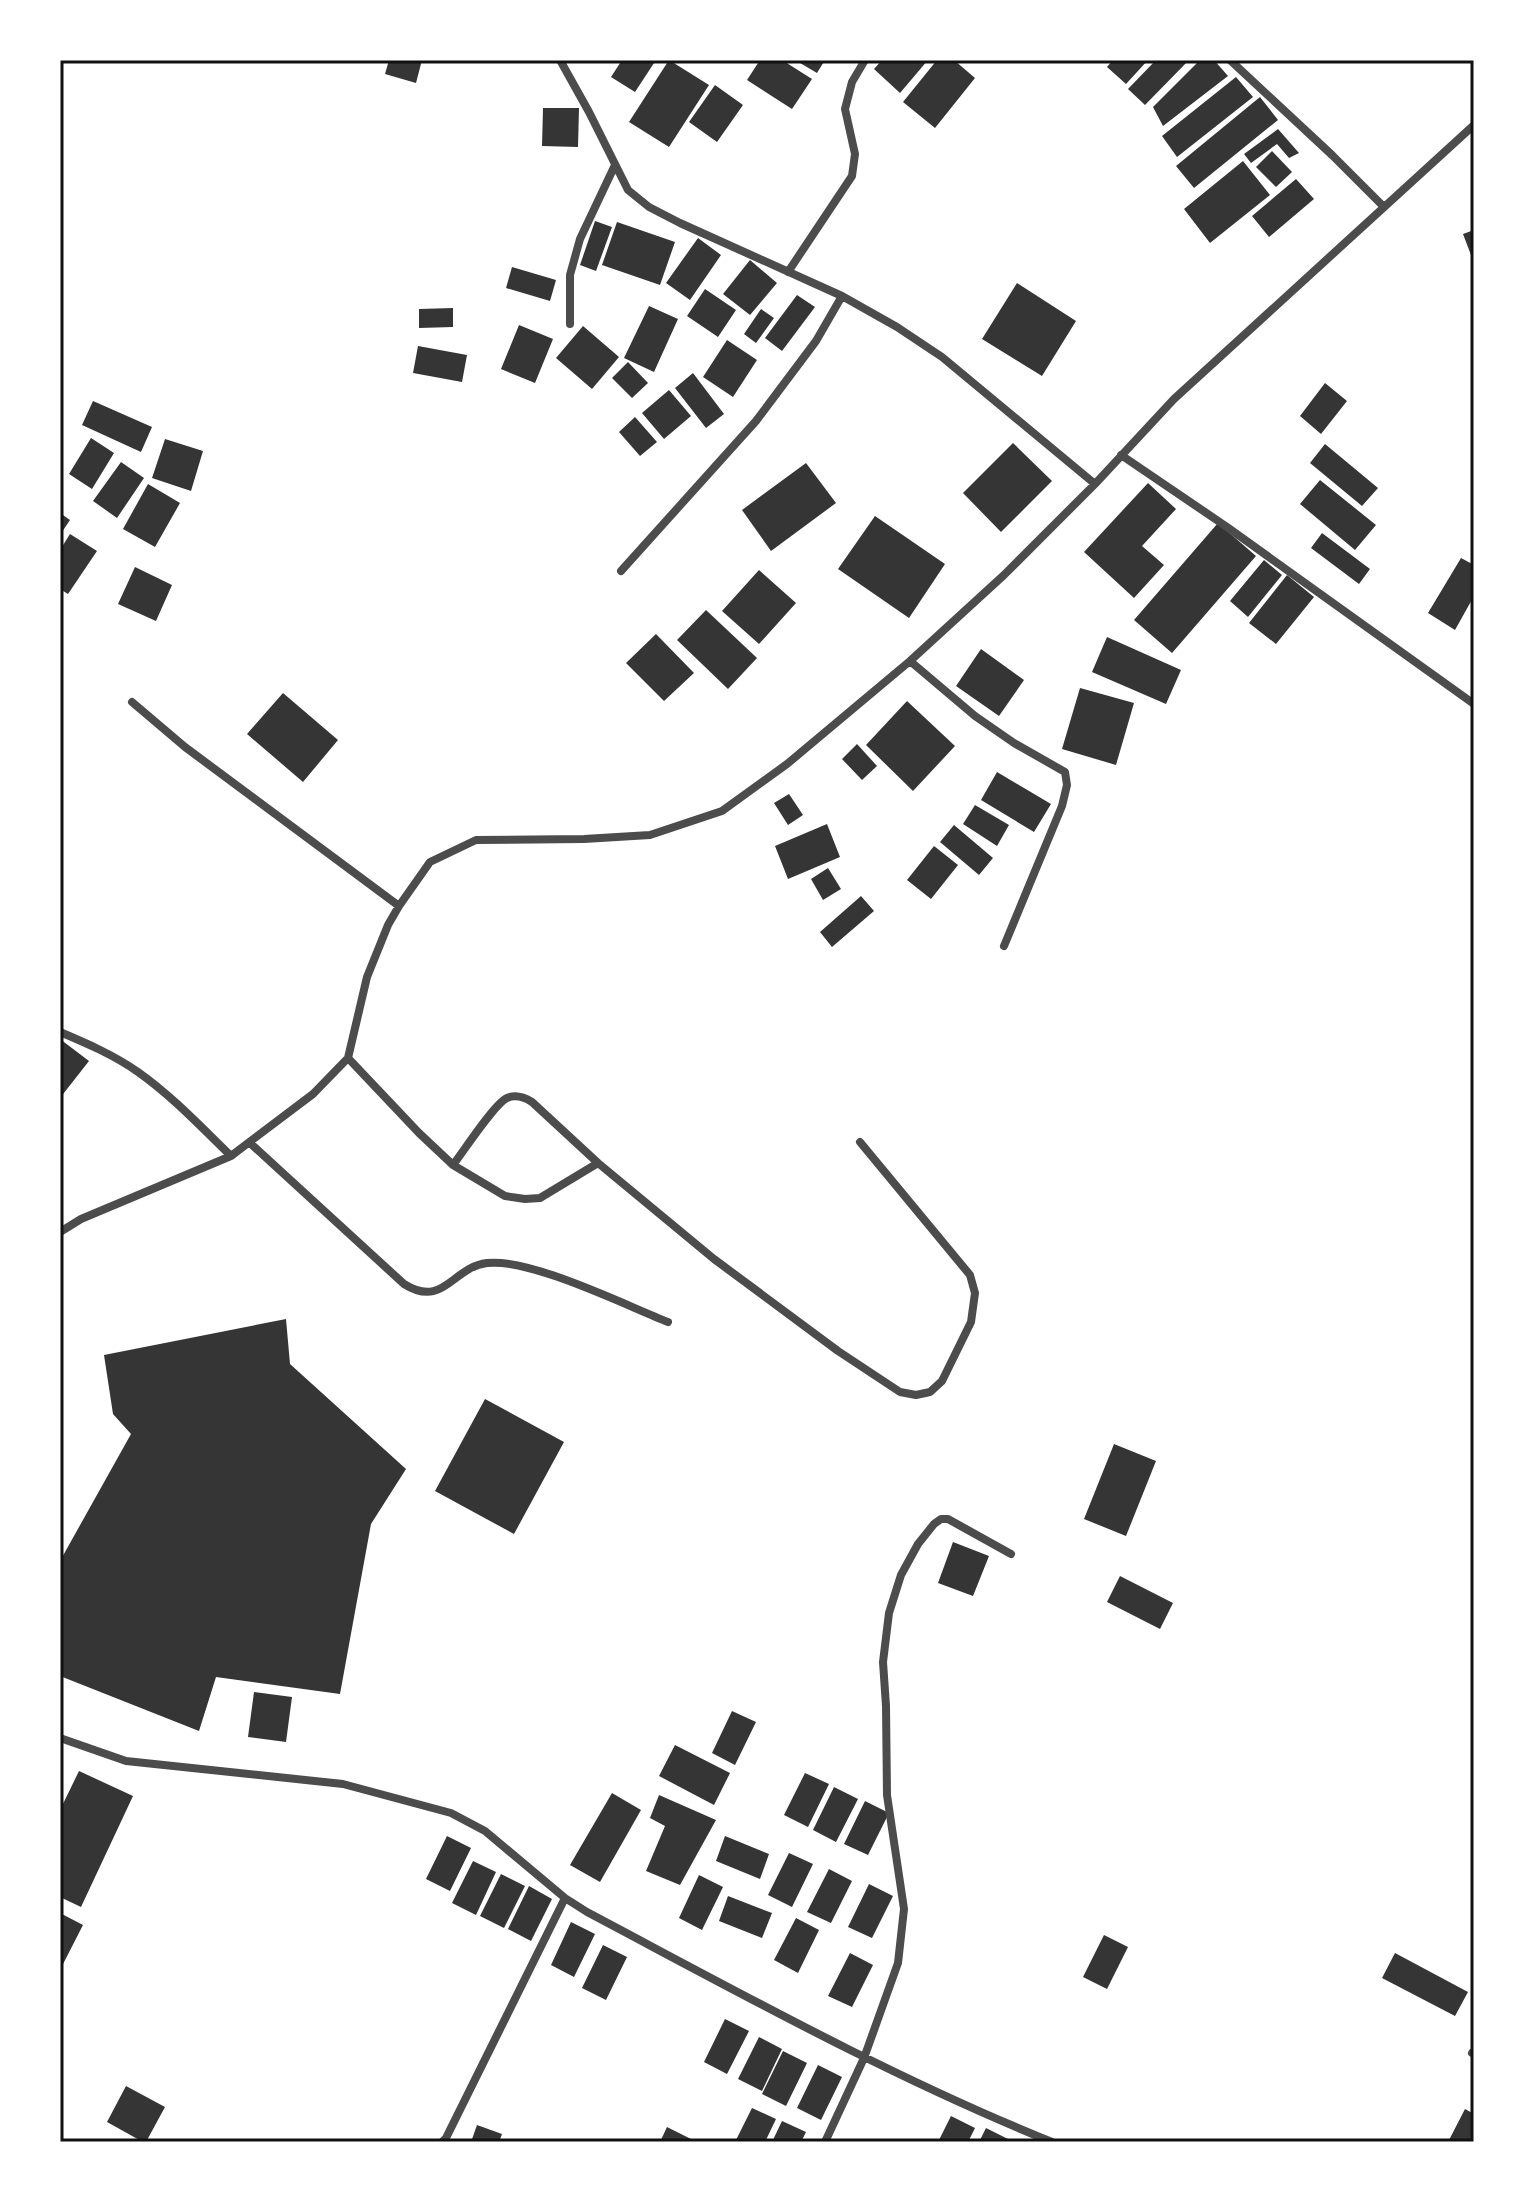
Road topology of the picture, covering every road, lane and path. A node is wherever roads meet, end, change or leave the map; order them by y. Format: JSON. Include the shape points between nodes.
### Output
{"nodes":[{"id":1,"x":560,"y":60,"type":"edge"},
{"id":2,"x":865,"y":60,"type":"edge"},
{"id":3,"x":1230,"y":60,"type":"edge"},
{"id":4,"x":1474,"y":125,"type":"edge"},
{"id":5,"x":615,"y":165,"type":"junction"},
{"id":6,"x":1384,"y":207,"type":"junction"},
{"id":7,"x":788,"y":272,"type":"junction"},
{"id":8,"x":842,"y":296,"type":"junction"},
{"id":9,"x":570,"y":324,"type":"dead end"},
{"id":10,"x":1121,"y":455,"type":"junction"},
{"id":11,"x":1095,"y":484,"type":"junction"},
{"id":12,"x":621,"y":571,"type":"dead end"},
{"id":13,"x":910,"y":661,"type":"junction"},
{"id":14,"x":132,"y":702,"type":"dead end"},
{"id":15,"x":1474,"y":704,"type":"edge"},
{"id":16,"x":399,"y":906,"type":"junction"},
{"id":17,"x":1004,"y":946,"type":"dead end"},
{"id":18,"x":60,"y":1032,"type":"edge"},
{"id":19,"x":348,"y":1058,"type":"junction"},
{"id":20,"x":860,"y":1142,"type":"dead end"},
{"id":21,"x":250,"y":1143,"type":"junction"},
{"id":22,"x":231,"y":1156,"type":"junction"},
{"id":23,"x":598,"y":1163,"type":"junction"},
{"id":24,"x":453,"y":1165,"type":"junction"},
{"id":25,"x":60,"y":1232,"type":"edge"},
{"id":26,"x":668,"y":1322,"type":"dead end"},
{"id":27,"x":1011,"y":1554,"type":"dead end"},
{"id":28,"x":60,"y":1738,"type":"edge"},
{"id":29,"x":565,"y":1898,"type":"junction"},
{"id":30,"x":864,"y":2058,"type":"junction"},
{"id":31,"x":442,"y":2142,"type":"edge"},
{"id":32,"x":825,"y":2142,"type":"edge"},
{"id":33,"x":1052,"y":2142,"type":"edge"}],
"edges":[{"from":1,"to":5,"type":"street"},
{"from":2,"to":7,"type":"street","via":[[845,109],[855,154],[852,176]]},
{"from":3,"to":6,"type":"street"},
{"from":4,"to":6,"type":"street"},
{"from":5,"to":7,"type":"street","via":[[628,190],[649,207]]},
{"from":5,"to":9,"type":"street","via":[[580,239],[570,275]]},
{"from":6,"to":10,"type":"street","via":[[1174,399]]},
{"from":7,"to":8,"type":"street"},
{"from":8,"to":11,"type":"street","via":[[942,357]]},
{"from":8,"to":12,"type":"street","via":[[816,341],[756,421]]},
{"from":10,"to":11,"type":"street"},
{"from":10,"to":15,"type":"street"},
{"from":11,"to":13,"type":"street"},
{"from":13,"to":16,"type":"street","via":[[722,811],[650,835],[476,840],[430,862]]},
{"from":13,"to":17,"type":"street","via":[[975,716],[1065,772],[1062,806]]},
{"from":14,"to":16,"type":"street"},
{"from":16,"to":19,"type":"street","via":[[367,977]]},
{"from":18,"to":22,"type":"street","via":[[136,1070]]},
{"from":19,"to":21,"type":"street","via":[[313,1094]]},
{"from":19,"to":24,"type":"street"},
{"from":20,"to":23,"type":"street","via":[[973,1282],[971,1322],[942,1381],[930,1392],[900,1392],[838,1351],[714,1259]]},
{"from":21,"to":22,"type":"street"},
{"from":21,"to":26,"type":"street","via":[[416,1291],[444,1288],[485,1263],[507,1264],[546,1273]]},
{"from":22,"to":25,"type":"street"},
{"from":23,"to":24,"type":"street","via":[[540,1198],[525,1199],[505,1196]]},
{"from":23,"to":24,"type":"street","via":[[532,1102],[513,1096],[500,1102]]},
{"from":27,"to":30,"type":"street","via":[[941,1519],[918,1544],[889,1613],[883,1662],[887,1795],[904,1909],[898,1963]]},
{"from":28,"to":29,"type":"street","via":[[126,1761],[343,1784],[451,1813],[485,1831]]},
{"from":29,"to":30,"type":"street"},
{"from":29,"to":31,"type":"street"},
{"from":30,"to":32,"type":"street"},
{"from":30,"to":33,"type":"street"}]}
